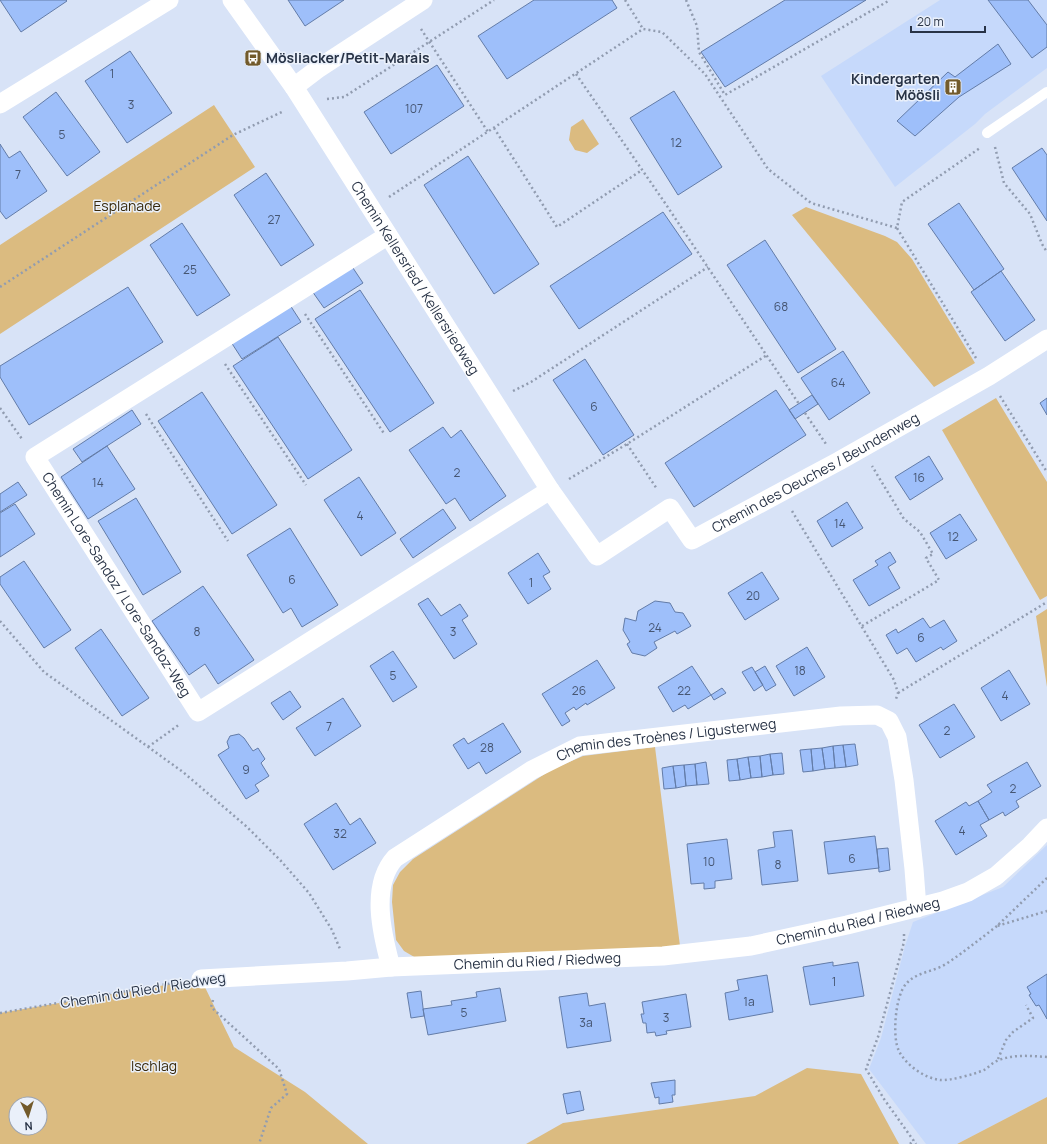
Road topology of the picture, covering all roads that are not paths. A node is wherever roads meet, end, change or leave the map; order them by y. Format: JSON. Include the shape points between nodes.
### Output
{"nodes":[{"id":1,"x":169,"y":0,"type":"edge"},
{"id":2,"x":232,"y":0,"type":"edge"},
{"id":3,"x":416,"y":5,"type":"edge"},
{"id":4,"x":1047,"y":92,"type":"edge"},
{"id":5,"x":298,"y":95,"type":"junction"},
{"id":6,"x":0,"y":104,"type":"edge"},
{"id":7,"x":987,"y":133,"type":"dead end"},
{"id":8,"x":387,"y":236,"type":"junction"},
{"id":9,"x":1047,"y":339,"type":"edge"},
{"id":10,"x":550,"y":490,"type":"junction"},
{"id":11,"x":597,"y":556,"type":"joint"},
{"id":12,"x":1047,"y":828,"type":"edge"},
{"id":13,"x":909,"y":909,"type":"junction"},
{"id":14,"x":391,"y":967,"type":"junction"},
{"id":15,"x":201,"y":979,"type":"road end"}],
"edges":[{"from":1,"to":6,"type":"street"},
{"from":2,"to":5,"type":"street","name":"Chemin Kellersried / Kellersriedweg"},
{"from":3,"to":5,"type":"street","via":[[319,68]]},
{"from":4,"to":7,"type":"lane"},
{"from":5,"to":8,"type":"street","name":"Chemin Kellersried / Kellersriedweg"},
{"from":8,"to":10,"type":"street","name":"Chemin Kellersried / Kellersriedweg"},
{"from":8,"to":10,"type":"street","name":"Chemin Lore-Sandoz / Lore-Sandoz-Weg","via":[[35,457],[198,712]]},
{"from":9,"to":11,"type":"street","name":"Chemin des Oeuches / Beundenweg","via":[[989,376],[692,540],[670,508]]},
{"from":10,"to":11,"type":"street","name":"Chemin Kellersried / Kellersriedweg"},
{"from":12,"to":13,"type":"street","name":"Chemin du Ried / Riedweg","via":[[996,876],[968,892]]},
{"from":13,"to":14,"type":"street","name":"Chemin du Ried / Riedweg","via":[[751,946],[663,956]]},
{"from":13,"to":14,"type":"street","name":"Chemin des Troènes / Ligusterweg","via":[[914,869],[897,737],[889,721],[876,715],[841,716],[580,746],[532,770],[395,858],[387,867],[380,912],[382,934]]},
{"from":14,"to":15,"type":"street","name":"Chemin du Ried / Riedweg"}]}
